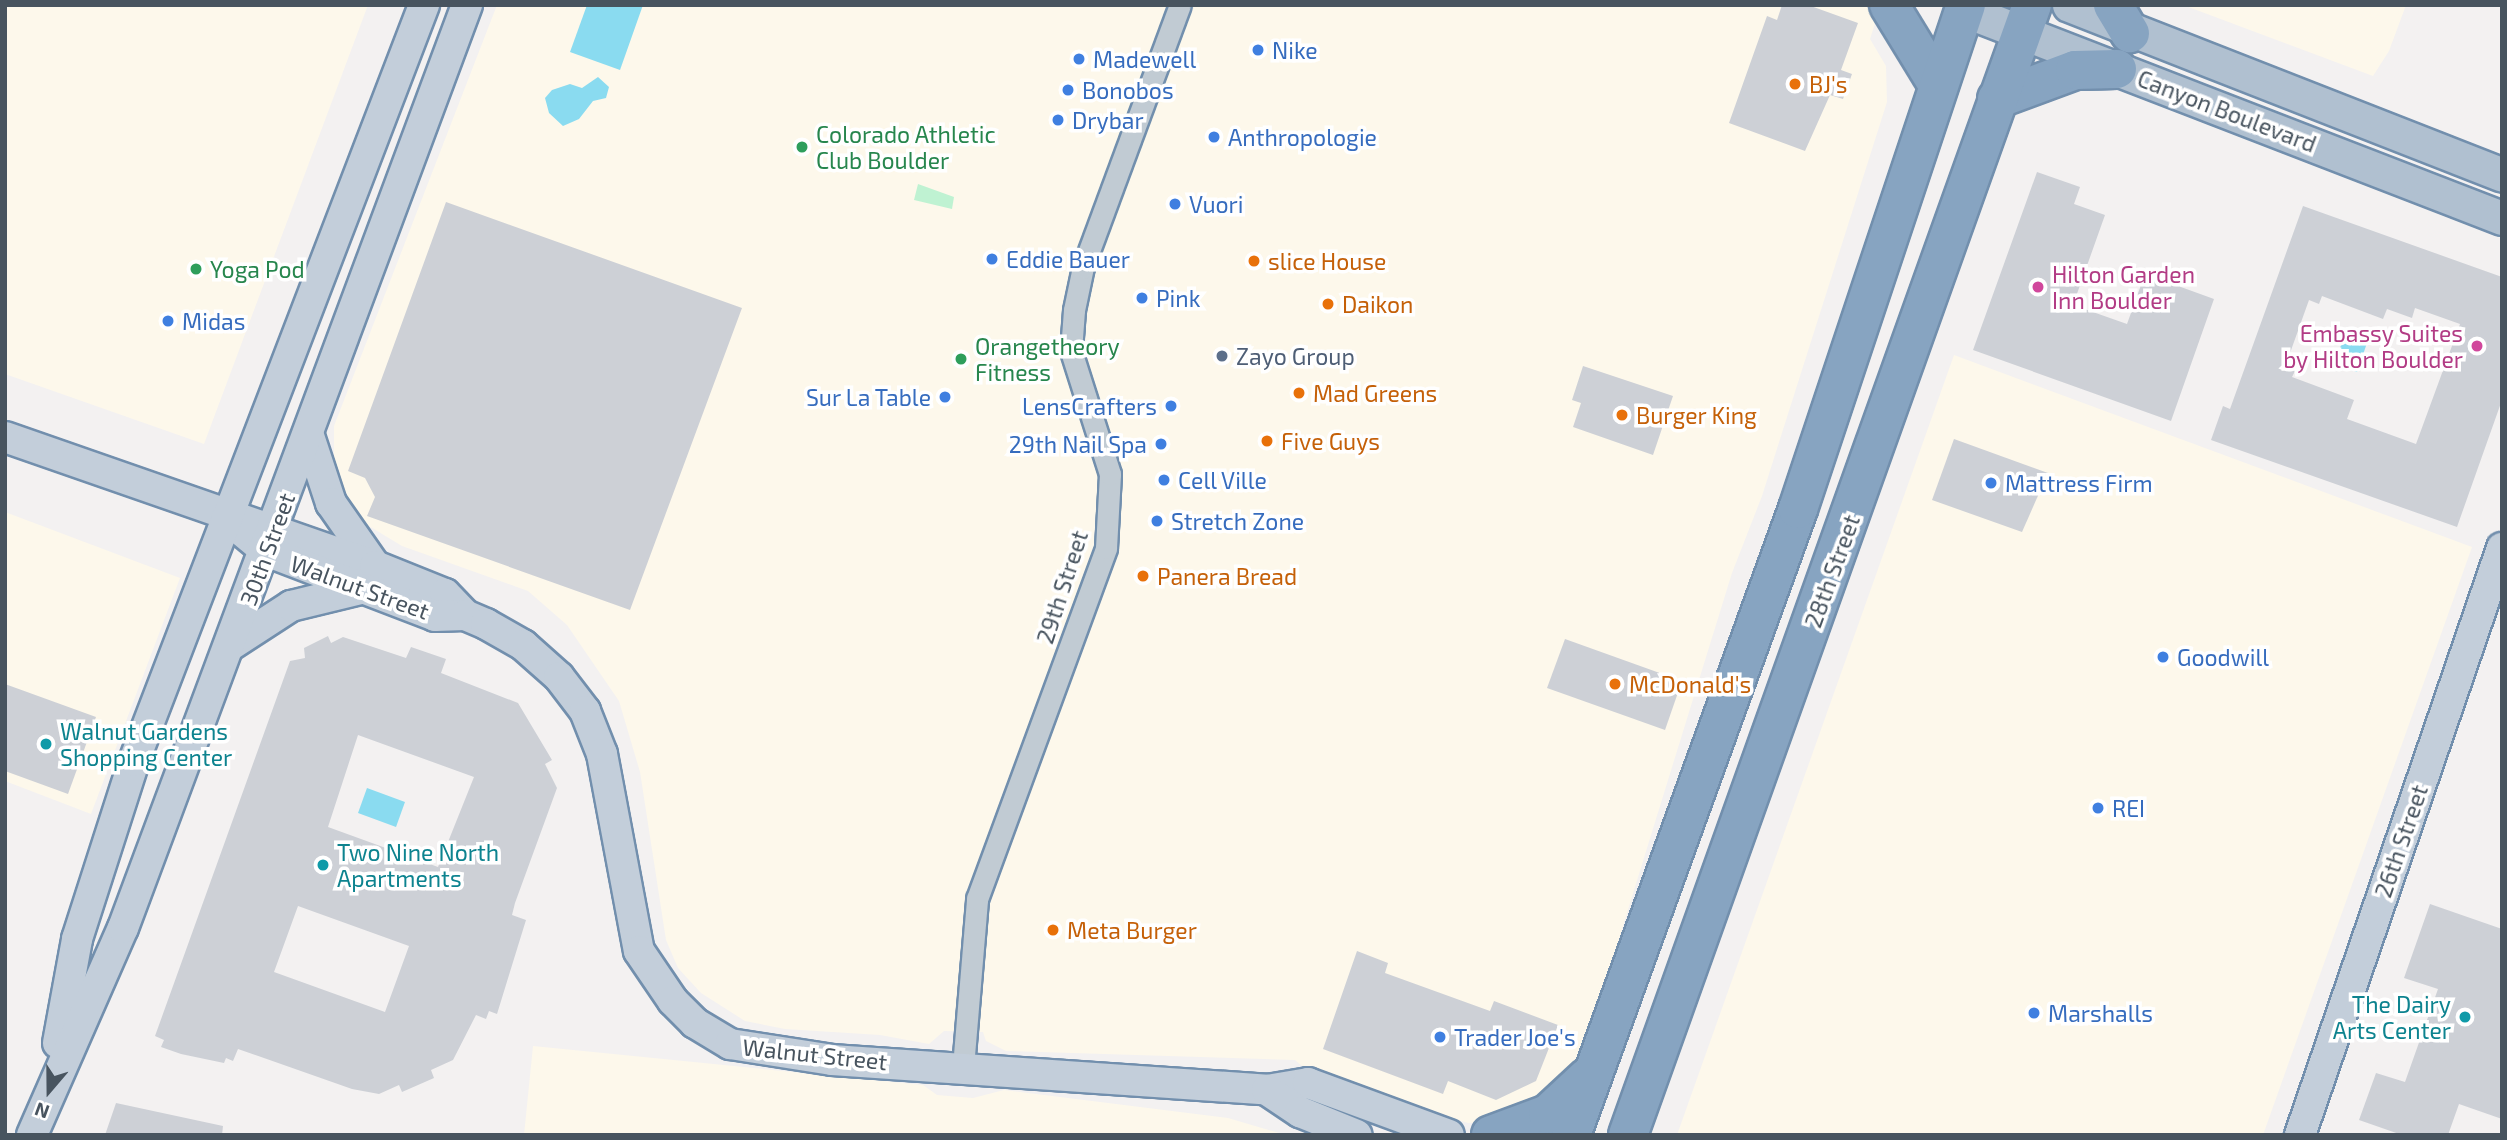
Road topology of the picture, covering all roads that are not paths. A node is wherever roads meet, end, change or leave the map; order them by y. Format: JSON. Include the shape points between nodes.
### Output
{"nodes":[{"id":1,"x":424,"y":5,"type":"edge"},
{"id":2,"x":467,"y":5,"type":"edge"},
{"id":3,"x":1180,"y":5,"type":"edge"},
{"id":4,"x":1889,"y":5,"type":"edge"},
{"id":5,"x":2069,"y":5,"type":"edge"},
{"id":6,"x":1961,"y":7,"type":"edge"},
{"id":7,"x":2027,"y":18,"type":"edge"},
{"id":8,"x":2121,"y":19,"type":"edge"},
{"id":9,"x":2117,"y":69,"type":"junction"},
{"id":10,"x":1938,"y":85,"type":"junction"},
{"id":11,"x":1997,"y":99,"type":"junction"},
{"id":12,"x":2502,"y":175,"type":"edge"},
{"id":13,"x":2502,"y":218,"type":"edge"},
{"id":14,"x":309,"y":436,"type":"junction"},
{"id":15,"x":5,"y":437,"type":"edge"},
{"id":16,"x":226,"y":518,"type":"junction"},
{"id":17,"x":270,"y":540,"type":"junction"},
{"id":18,"x":2502,"y":548,"type":"edge"},
{"id":19,"x":369,"y":577,"type":"junction"},
{"id":20,"x":231,"y":645,"type":"junction"},
{"id":21,"x":963,"y":1067,"type":"junction"},
{"id":22,"x":1594,"y":1070,"type":"junction"},
{"id":23,"x":50,"y":1087,"type":"junction"},
{"id":24,"x":1267,"y":1090,"type":"junction"},
{"id":25,"x":32,"y":1135,"type":"edge"},
{"id":26,"x":1357,"y":1135,"type":"edge"},
{"id":27,"x":1449,"y":1135,"type":"edge"},
{"id":28,"x":1491,"y":1135,"type":"edge"},
{"id":29,"x":1571,"y":1135,"type":"edge"},
{"id":30,"x":1628,"y":1135,"type":"edge"},
{"id":31,"x":2300,"y":1135,"type":"edge"}],
"edges":[{"from":1,"to":16,"type":"street","name":"30th Street"},
{"from":2,"to":14,"type":"street","name":"30th Street"},
{"from":3,"to":21,"type":"street","name":"29th Street","via":[[1083,267],[1076,299],[1071,351],[1110,474],[1106,548],[977,899]]},
{"from":4,"to":10,"type":"highway"},
{"from":5,"to":8,"type":"main road","name":"Canyon Boulevard"},
{"from":6,"to":7,"type":"main road","name":"Canyon Boulevard"},
{"from":6,"to":10,"type":"highway"},
{"from":7,"to":9,"type":"main road","name":"Canyon Boulevard"},
{"from":7,"to":11,"type":"highway","name":"28th Street"},
{"from":8,"to":12,"type":"main road","name":"Canyon Boulevard"},
{"from":9,"to":11,"type":"highway","via":[[2075,70]]},
{"from":9,"to":13,"type":"main road","name":"Canyon Boulevard"},
{"from":10,"to":22,"type":"highway","via":[[1798,509]]},
{"from":11,"to":30,"type":"highway","name":"28th Street"},
{"from":14,"to":17,"type":"street","name":"30th Street"},
{"from":14,"to":19,"type":"street","via":[[331,503]]},
{"from":15,"to":16,"type":"street","name":"Walnut Street"},
{"from":16,"to":17,"type":"street","name":"Walnut Street"},
{"from":16,"to":23,"type":"street","name":"30th Street","via":[[142,737],[77,939]]},
{"from":17,"to":19,"type":"street","name":"Walnut Street"},
{"from":17,"to":20,"type":"street","name":"30th Street"},
{"from":18,"to":31,"type":"street","name":"26th Street"},
{"from":19,"to":20,"type":"street","via":[[291,606]]},
{"from":19,"to":21,"type":"street","name":"Walnut Street","via":[[435,616],[465,615],[540,658],[585,711],[609,779],[637,946],[661,987],[695,1023],[730,1044],[763,1053]]},
{"from":20,"to":23,"type":"street","name":"30th Street","via":[[123,928]]},
{"from":21,"to":24,"type":"street","name":"Walnut Street"},
{"from":22,"to":28,"type":"highway","via":[[1548,1114]]},
{"from":22,"to":29,"type":"highway"},
{"from":23,"to":25,"type":"street","name":"30th Street"},
{"from":24,"to":26,"type":"street","name":"Walnut Street","via":[[1300,1112]]},
{"from":24,"to":27,"type":"street","name":"Walnut Street","via":[[1308,1083]]}]}
